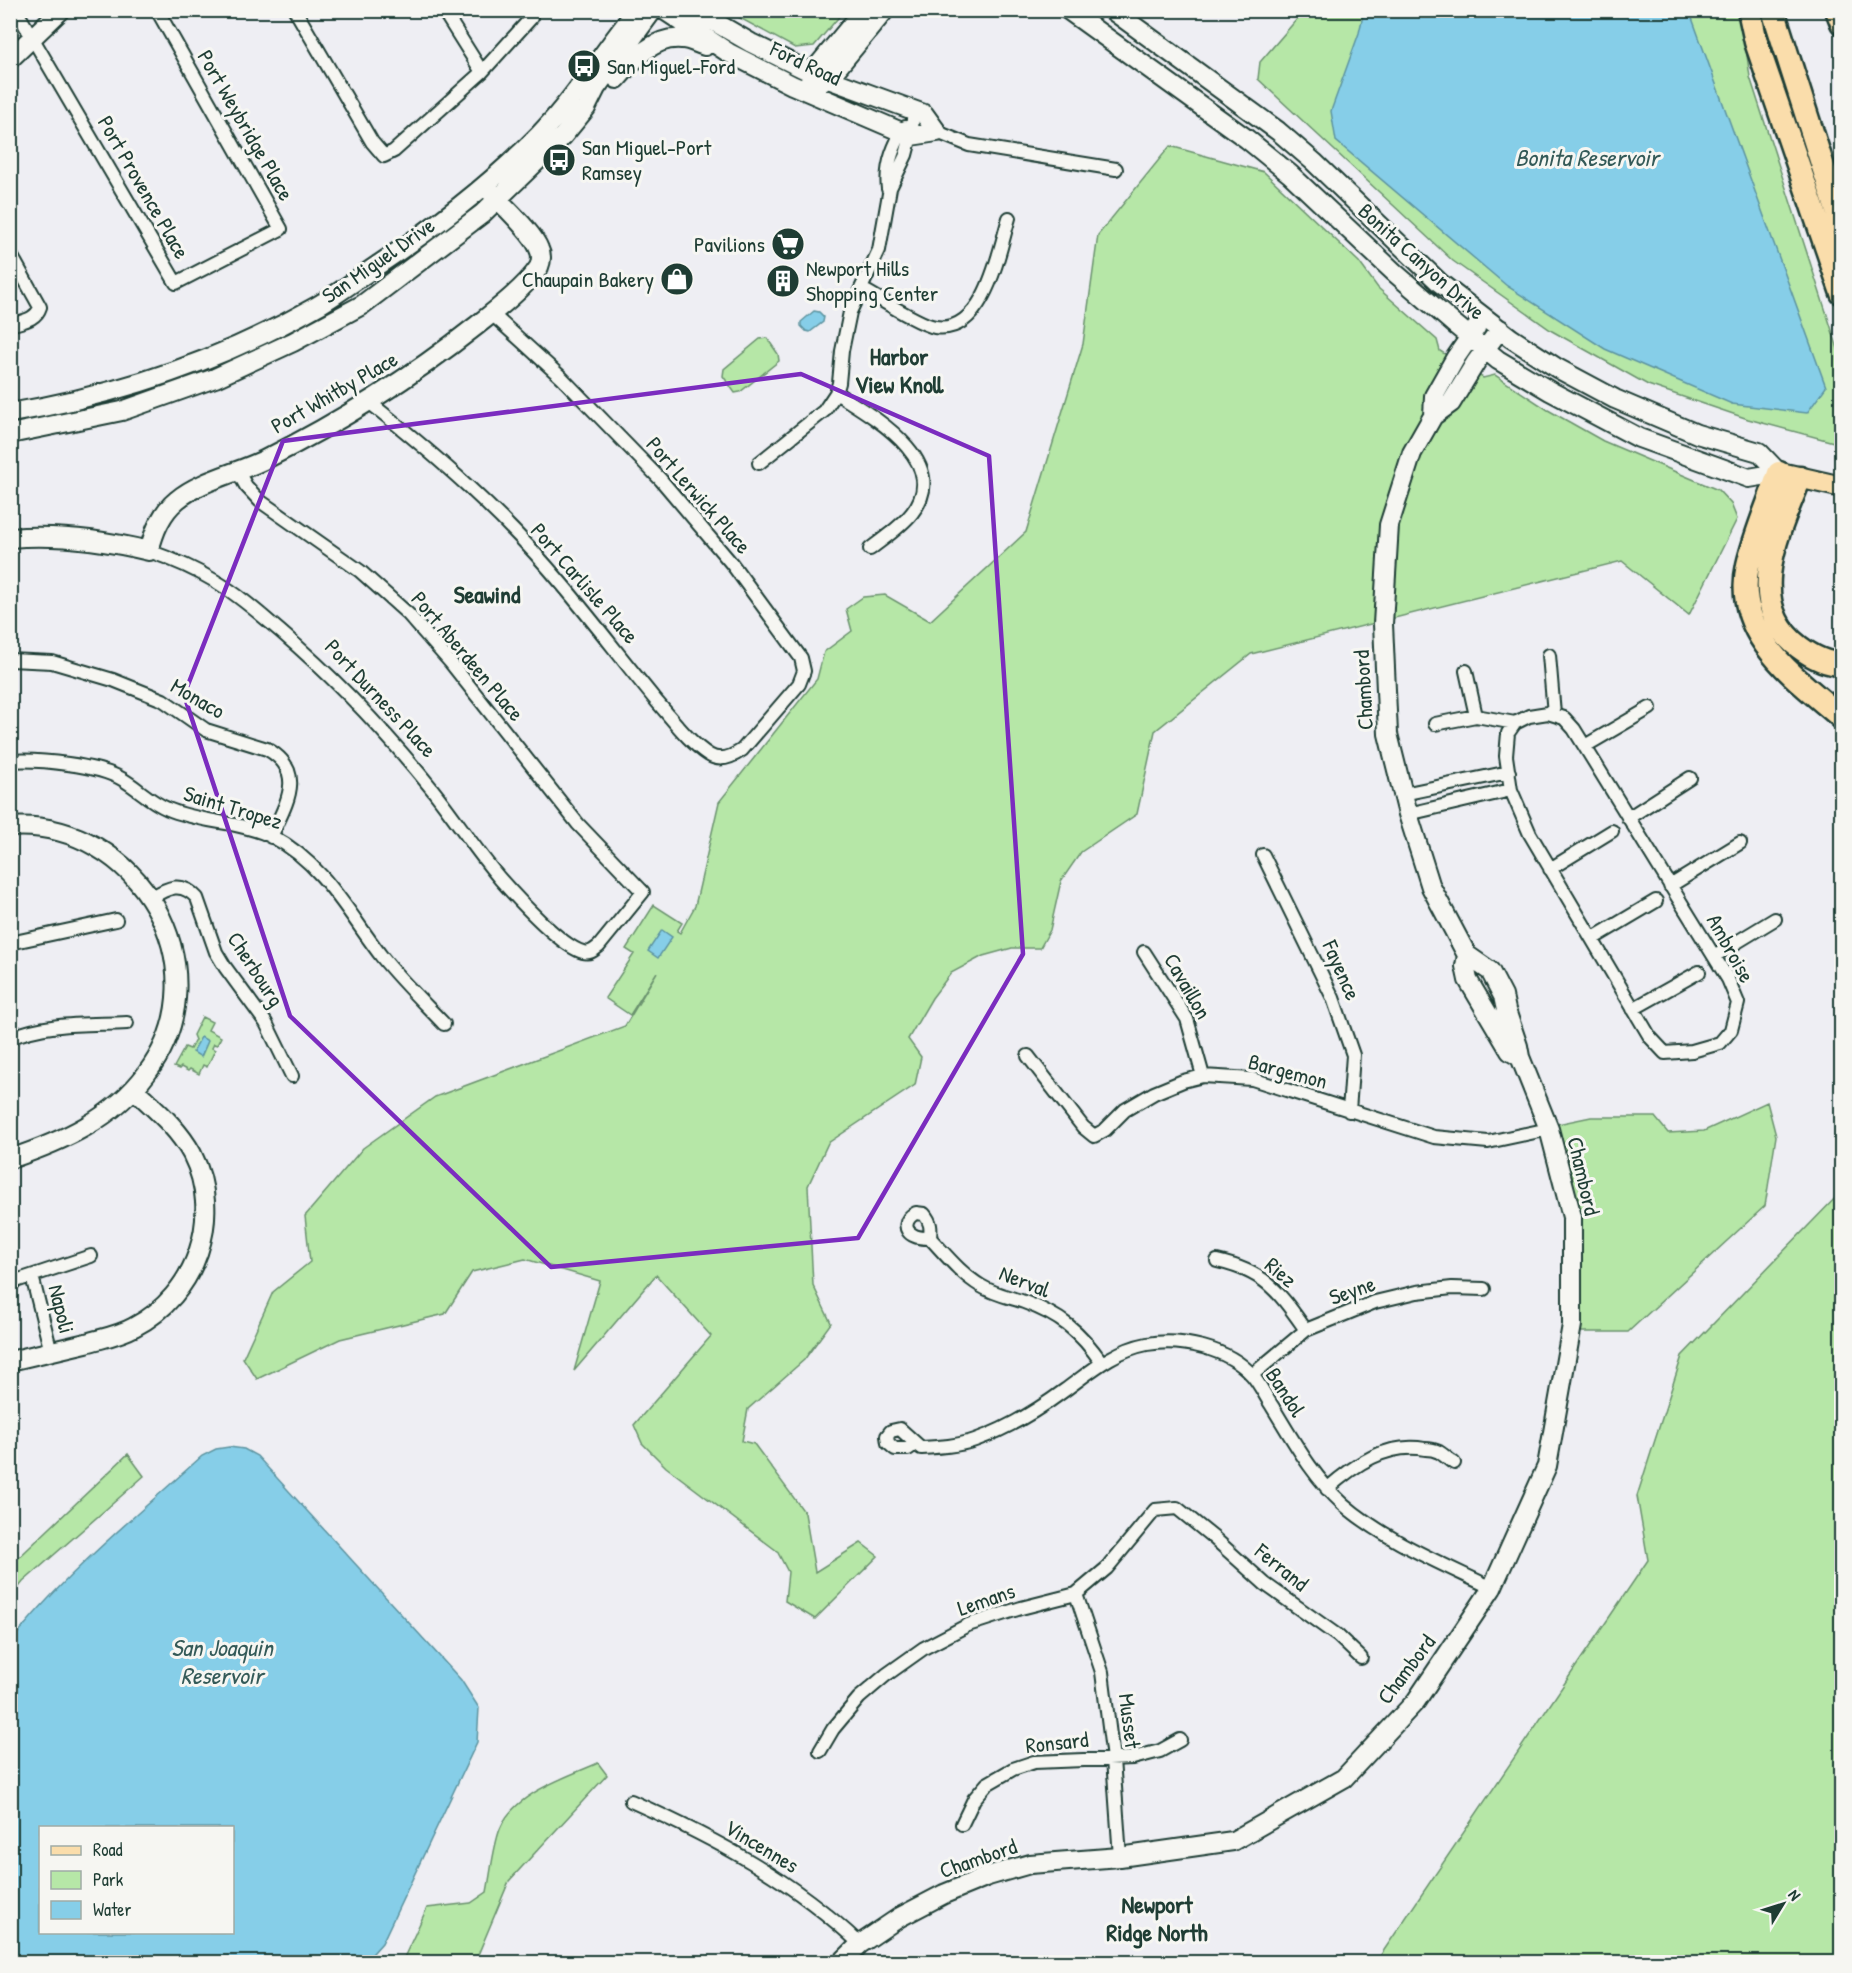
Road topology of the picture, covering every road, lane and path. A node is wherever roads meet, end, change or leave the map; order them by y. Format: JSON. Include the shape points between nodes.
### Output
{"nodes":[{"id":1,"x":16,"y":10,"type":"edge"},
{"id":2,"x":61,"y":10,"type":"edge"},
{"id":3,"x":157,"y":10,"type":"edge"},
{"id":4,"x":295,"y":10,"type":"edge"},
{"id":5,"x":443,"y":10,"type":"edge"},
{"id":6,"x":637,"y":10,"type":"edge"},
{"id":7,"x":653,"y":10,"type":"edge"},
{"id":8,"x":664,"y":10,"type":"edge"},
{"id":9,"x":694,"y":10,"type":"edge"},
{"id":10,"x":864,"y":10,"type":"edge"},
{"id":11,"x":885,"y":10,"type":"edge"},
{"id":12,"x":1068,"y":10,"type":"edge"},
{"id":13,"x":1112,"y":10,"type":"edge"},
{"id":14,"x":1749,"y":10,"type":"edge"},
{"id":15,"x":1773,"y":10,"type":"edge"},
{"id":16,"x":1837,"y":10,"type":"edge"},
{"id":17,"x":531,"y":18,"type":"dead end"},
{"id":18,"x":1842,"y":23,"type":"edge"},
{"id":19,"x":32,"y":38,"type":"junction"},
{"id":20,"x":729,"y":53,"type":"junction"},
{"id":21,"x":10,"y":59,"type":"edge"},
{"id":22,"x":482,"y":72,"type":"junction"},
{"id":23,"x":820,"y":76,"type":"junction"},
{"id":24,"x":807,"y":92,"type":"junction"},
{"id":25,"x":589,"y":103,"type":"junction"},
{"id":26,"x":914,"y":111,"type":"junction"},
{"id":27,"x":937,"y":132,"type":"junction"},
{"id":28,"x":907,"y":133,"type":"junction"},
{"id":29,"x":1116,"y":169,"type":"dead end"},
{"id":30,"x":485,"y":186,"type":"junction"},
{"id":31,"x":497,"y":200,"type":"junction"},
{"id":32,"x":1009,"y":218,"type":"dead end"},
{"id":33,"x":1842,"y":226,"type":"edge"},
{"id":34,"x":281,"y":229,"type":"joint"},
{"id":35,"x":10,"y":253,"type":"edge"},
{"id":36,"x":862,"y":289,"type":"junction"},
{"id":37,"x":1842,"y":293,"type":"edge"},
{"id":38,"x":492,"y":314,"type":"junction"},
{"id":39,"x":1484,"y":317,"type":"junction"},
{"id":40,"x":10,"y":325,"type":"edge"},
{"id":41,"x":1500,"y":330,"type":"junction"},
{"id":42,"x":1470,"y":338,"type":"junction"},
{"id":43,"x":1485,"y":350,"type":"junction"},
{"id":44,"x":836,"y":393,"type":"junction"},
{"id":45,"x":369,"y":402,"type":"junction"},
{"id":46,"x":10,"y":413,"type":"edge"},
{"id":47,"x":1433,"y":416,"type":"junction"},
{"id":48,"x":10,"y":434,"type":"edge"},
{"id":49,"x":759,"y":463,"type":"dead end"},
{"id":50,"x":238,"y":472,"type":"junction"},
{"id":51,"x":1790,"y":475,"type":"junction"},
{"id":52,"x":1842,"y":487,"type":"edge"},
{"id":53,"x":10,"y":537,"type":"edge"},
{"id":54,"x":870,"y":549,"type":"dead end"},
{"id":55,"x":149,"y":551,"type":"junction"},
{"id":56,"x":1549,"y":655,"type":"dead end"},
{"id":57,"x":10,"y":660,"type":"edge"},
{"id":58,"x":1842,"y":664,"type":"edge"},
{"id":59,"x":1466,"y":671,"type":"dead end"},
{"id":60,"x":1650,"y":708,"type":"dead end"},
{"id":61,"x":1554,"y":714,"type":"junction"},
{"id":62,"x":1476,"y":716,"type":"junction"},
{"id":63,"x":1842,"y":718,"type":"edge"},
{"id":64,"x":1515,"y":723,"type":"junction"},
{"id":65,"x":1435,"y":724,"type":"dead end"},
{"id":66,"x":763,"y":726,"type":"joint"},
{"id":67,"x":1585,"y":746,"type":"junction"},
{"id":68,"x":10,"y":761,"type":"edge"},
{"id":69,"x":1509,"y":772,"type":"junction"},
{"id":70,"x":1690,"y":778,"type":"dead end"},
{"id":71,"x":1511,"y":790,"type":"junction"},
{"id":72,"x":1403,"y":794,"type":"junction"},
{"id":73,"x":1408,"y":814,"type":"junction"},
{"id":74,"x":1628,"y":818,"type":"junction"},
{"id":75,"x":10,"y":827,"type":"edge"},
{"id":76,"x":1612,"y":831,"type":"dead end"},
{"id":77,"x":272,"y":837,"type":"junction"},
{"id":78,"x":1740,"y":843,"type":"dead end"},
{"id":79,"x":1263,"y":855,"type":"dead end"},
{"id":80,"x":1550,"y":869,"type":"junction"},
{"id":81,"x":1670,"y":886,"type":"junction"},
{"id":82,"x":643,"y":892,"type":"joint"},
{"id":83,"x":151,"y":898,"type":"junction"},
{"id":84,"x":1656,"y":901,"type":"dead end"},
{"id":85,"x":1775,"y":919,"type":"dead end"},
{"id":86,"x":116,"y":920,"type":"dead end"},
{"id":87,"x":1592,"y":939,"type":"junction"},
{"id":88,"x":10,"y":943,"type":"edge"},
{"id":89,"x":1144,"y":952,"type":"dead end"},
{"id":90,"x":1714,"y":956,"type":"junction"},
{"id":91,"x":1466,"y":960,"type":"junction"},
{"id":92,"x":1699,"y":972,"type":"dead end"},
{"id":93,"x":1504,"y":1000,"type":"junction"},
{"id":94,"x":1633,"y":1009,"type":"junction"},
{"id":95,"x":1485,"y":1011,"type":"junction"},
{"id":96,"x":127,"y":1023,"type":"dead end"},
{"id":97,"x":444,"y":1024,"type":"dead end"},
{"id":98,"x":10,"y":1038,"type":"edge"},
{"id":99,"x":1028,"y":1056,"type":"dead end"},
{"id":100,"x":1520,"y":1057,"type":"junction"},
{"id":101,"x":292,"y":1076,"type":"dead end"},
{"id":102,"x":1203,"y":1076,"type":"junction"},
{"id":103,"x":134,"y":1089,"type":"junction"},
{"id":104,"x":1349,"y":1111,"type":"junction"},
{"id":105,"x":1549,"y":1129,"type":"junction"},
{"id":106,"x":10,"y":1159,"type":"edge"},
{"id":107,"x":930,"y":1238,"type":"dead end"},
{"id":108,"x":91,"y":1256,"type":"dead end"},
{"id":109,"x":1217,"y":1261,"type":"dead end"},
{"id":110,"x":32,"y":1276,"type":"junction"},
{"id":111,"x":10,"y":1283,"type":"edge"},
{"id":112,"x":1484,"y":1289,"type":"dead end"},
{"id":113,"x":1306,"y":1330,"type":"junction"},
{"id":114,"x":51,"y":1352,"type":"junction"},
{"id":115,"x":10,"y":1361,"type":"edge"},
{"id":116,"x":1102,"y":1363,"type":"junction"},
{"id":117,"x":1252,"y":1375,"type":"junction"},
{"id":118,"x":915,"y":1444,"type":"dead end"},
{"id":119,"x":1454,"y":1463,"type":"dead end"},
{"id":120,"x":1327,"y":1489,"type":"junction"},
{"id":121,"x":1177,"y":1508,"type":"joint"},
{"id":122,"x":1492,"y":1588,"type":"junction"},
{"id":123,"x":1076,"y":1594,"type":"junction"},
{"id":124,"x":1361,"y":1658,"type":"dead end"},
{"id":125,"x":1180,"y":1740,"type":"dead end"},
{"id":126,"x":820,"y":1752,"type":"dead end"},
{"id":127,"x":1113,"y":1759,"type":"junction"},
{"id":128,"x":631,"y":1801,"type":"dead end"},
{"id":129,"x":962,"y":1824,"type":"dead end"},
{"id":130,"x":1120,"y":1857,"type":"junction"},
{"id":131,"x":860,"y":1944,"type":"junction"},
{"id":132,"x":842,"y":1962,"type":"edge"}],
"edges":[{"from":1,"to":19,"type":"street","name":"Port Provence Place"},
{"from":2,"to":19,"type":"street"},
{"from":3,"to":34,"type":"street","name":"Port Weybridge Place"},
{"from":4,"to":22,"type":"street","via":[[384,156]]},
{"from":5,"to":22,"type":"street"},
{"from":6,"to":30,"type":"street","name":"San Miguel Drive","via":[[540,133]]},
{"from":7,"to":25,"type":"street","name":"San Miguel Drive"},
{"from":8,"to":20,"type":"street","name":"Ford Road"},
{"from":9,"to":23,"type":"street","name":"Ford Road","via":[[751,44]]},
{"from":10,"to":23,"type":"street"},
{"from":11,"to":23,"type":"street"},
{"from":12,"to":42,"type":"street","name":"Bonita Canyon Drive","via":[[1290,174]]},
{"from":13,"to":39,"type":"street","name":"Bonita Canyon Drive","via":[[1314,162],[1409,256]]},
{"from":14,"to":37,"type":"highway","via":[[1756,42]]},
{"from":15,"to":33,"type":"highway"},
{"from":16,"to":18,"type":"highway"},
{"from":17,"to":22,"type":"street"},
{"from":19,"to":21,"type":"street"},
{"from":19,"to":34,"type":"street","name":"Port Provence Place","via":[[176,283]]},
{"from":20,"to":24,"type":"street","name":"Ford Road"},
{"from":20,"to":25,"type":"street","via":[[685,39],[666,38],[631,62],[603,95]]},
{"from":23,"to":24,"type":"street"},
{"from":23,"to":26,"type":"street","name":"Ford Road"},
{"from":24,"to":28,"type":"street","name":"Ford Road"},
{"from":25,"to":31,"type":"street","name":"San Miguel Drive","via":[[563,136]]},
{"from":26,"to":27,"type":"street","name":"Ford Road","via":[[924,114]]},
{"from":26,"to":28,"type":"street"},
{"from":27,"to":28,"type":"street","name":"Ford Road"},
{"from":27,"to":29,"type":"street","name":"Ford Road","via":[[969,145]]},
{"from":28,"to":36,"type":"street","via":[[896,142],[886,175],[888,194],[879,250]]},
{"from":30,"to":31,"type":"street"},
{"from":30,"to":46,"type":"street","name":"San Miguel Drive","via":[[428,232],[317,305],[247,341],[170,374],[96,396]]},
{"from":31,"to":38,"type":"street","name":"Port Whitby Place","via":[[530,236],[541,260],[535,273]]},
{"from":31,"to":48,"type":"street","name":"San Miguel Drive","via":[[362,305],[293,342],[214,378],[122,411]]},
{"from":32,"to":36,"type":"street","via":[[987,291],[974,311],[954,325],[928,325]]},
{"from":35,"to":40,"type":"street","via":[[40,307],[34,318]]},
{"from":36,"to":44,"type":"street","via":[[850,312]]},
{"from":38,"to":45,"type":"street","name":"Port Whitby Place"},
{"from":38,"to":66,"type":"street","name":"Port Lerwick Place","via":[[562,378],[661,480],[732,564],[801,658],[804,671],[799,684]]},
{"from":39,"to":41,"type":"street","name":"Bonita Canyon Drive"},
{"from":39,"to":42,"type":"street","name":"Chambord"},
{"from":41,"to":43,"type":"street","name":"Chambord"},
{"from":41,"to":51,"type":"street","name":"Bonita Canyon Drive","via":[[1557,368],[1615,399],[1697,434],[1759,452]]},
{"from":42,"to":43,"type":"street","name":"Bonita Canyon Drive"},
{"from":42,"to":47,"type":"street","name":"Chambord","via":[[1434,396]]},
{"from":43,"to":47,"type":"street","name":"Chambord","via":[[1451,403]]},
{"from":43,"to":51,"type":"street","name":"Bonita Canyon Drive","via":[[1550,391],[1639,438],[1749,478]]},
{"from":44,"to":49,"type":"street","via":[[824,411]]},
{"from":44,"to":54,"type":"street","via":[[882,424],[911,451],[920,466],[922,491],[913,512]]},
{"from":45,"to":50,"type":"street","name":"Port Whitby Place","via":[[323,430]]},
{"from":45,"to":66,"type":"street","name":"Port Carlisle Place","via":[[469,486],[511,528],[665,711],[711,757],[724,759],[742,750]]},
{"from":47,"to":72,"type":"street","name":"Chambord","via":[[1412,453],[1389,525],[1383,624],[1388,734]]},
{"from":50,"to":55,"type":"street","name":"Port Whitby Place","via":[[176,500],[160,520]]},
{"from":50,"to":82,"type":"street","name":"Port Aberdeen Place","via":[[260,501],[352,564],[408,615],[451,663],[578,824]]},
{"from":51,"to":52,"type":"main road","name":"Bonita Canyon Drive"},
{"from":51,"to":58,"type":"highway","via":[[1773,550],[1768,583],[1770,602],[1778,624],[1792,642],[1812,656]]},
{"from":51,"to":63,"type":"highway","via":[[1748,566],[1745,594],[1751,621],[1782,667]]},
{"from":53,"to":55,"type":"street","name":"Port Durness Place","via":[[67,537]]},
{"from":55,"to":82,"type":"street","name":"Port Durness Place","via":[[223,586],[324,670],[399,749],[503,882],[567,943],[582,952],[592,951]]},
{"from":56,"to":61,"type":"street"},
{"from":57,"to":77,"type":"street","name":"Monaco","via":[[51,662],[113,680],[163,700],[206,730],[276,754],[288,770],[291,789]]},
{"from":59,"to":62,"type":"street"},
{"from":60,"to":67,"type":"street"},
{"from":61,"to":64,"type":"street","via":[[1529,716]]},
{"from":61,"to":67,"type":"street","name":"Ambroise","via":[[1564,717]]},
{"from":62,"to":64,"type":"street"},
{"from":62,"to":65,"type":"street"},
{"from":64,"to":69,"type":"street","name":"Ambroise","via":[[1508,733]]},
{"from":67,"to":74,"type":"street","name":"Ambroise"},
{"from":68,"to":77,"type":"street","name":"Saint Tropez","via":[[106,772],[181,814]]},
{"from":69,"to":71,"type":"street","name":"Ambroise"},
{"from":69,"to":72,"type":"street"},
{"from":70,"to":74,"type":"street"},
{"from":71,"to":73,"type":"street"},
{"from":71,"to":80,"type":"street","name":"Ambroise"},
{"from":72,"to":73,"type":"street","name":"Chambord"},
{"from":73,"to":91,"type":"street","name":"Chambord","via":[[1431,887]]},
{"from":74,"to":81,"type":"street","name":"Ambroise"},
{"from":75,"to":83,"type":"street","via":[[55,831],[86,841],[121,863]]},
{"from":76,"to":80,"type":"street"},
{"from":77,"to":97,"type":"street","name":"Saint Tropez","via":[[291,847],[324,877],[388,963]]},
{"from":78,"to":81,"type":"street"},
{"from":79,"to":104,"type":"street","name":"Fayence","via":[[1333,998],[1353,1055]]},
{"from":80,"to":87,"type":"street","name":"Ambroise"},
{"from":81,"to":90,"type":"street","name":"Ambroise"},
{"from":83,"to":101,"type":"street","name":"Cherbourg","via":[[179,886],[197,898],[216,952],[266,1023]]},
{"from":83,"to":103,"type":"street","via":[[172,946],[176,995],[164,1043]]},
{"from":84,"to":87,"type":"street"},
{"from":85,"to":90,"type":"street"},
{"from":86,"to":88,"type":"street"},
{"from":87,"to":94,"type":"street","name":"Ambroise"},
{"from":89,"to":102,"type":"street","name":"Cavaillon","via":[[1187,1019]]},
{"from":90,"to":94,"type":"street","name":"Ambroise","via":[[1738,1004],[1731,1029],[1720,1044],[1665,1053]]},
{"from":91,"to":93,"type":"street","name":"Chambord","via":[[1490,971]]},
{"from":91,"to":95,"type":"street","name":"Chambord","via":[[1468,980]]},
{"from":92,"to":94,"type":"street"},
{"from":93,"to":95,"type":"street"},
{"from":93,"to":100,"type":"street","name":"Chambord"},
{"from":95,"to":100,"type":"street","name":"Chambord","via":[[1510,1051]]},
{"from":96,"to":98,"type":"street","via":[[55,1026]]},
{"from":99,"to":102,"type":"street","name":"Bargemon","via":[[1094,1136],[1125,1110],[1154,1093]]},
{"from":100,"to":105,"type":"street","name":"Chambord"},
{"from":102,"to":104,"type":"street","name":"Bargemon","via":[[1252,1079]]},
{"from":103,"to":106,"type":"street","via":[[73,1134]]},
{"from":103,"to":114,"type":"street","via":[[169,1122],[192,1155],[205,1207],[198,1254],[179,1290],[150,1318],[114,1336]]},
{"from":104,"to":105,"type":"street","name":"Bargemon","via":[[1434,1137],[1488,1142]]},
{"from":105,"to":122,"type":"street","name":"Chambord","via":[[1572,1217],[1572,1325],[1547,1466]]},
{"from":107,"to":116,"type":"street","name":"Nerval","via":[[975,1282],[1067,1323]]},
{"from":108,"to":110,"type":"street","name":"Napoli"},
{"from":109,"to":113,"type":"street","name":"Riez","via":[[1261,1277]]},
{"from":110,"to":111,"type":"street","name":"Napoli"},
{"from":110,"to":114,"type":"street","name":"Napoli"},
{"from":112,"to":113,"type":"street","name":"Seyne","via":[[1452,1288],[1375,1302]]},
{"from":113,"to":117,"type":"street","name":"Seyne"},
{"from":114,"to":115,"type":"street"},
{"from":116,"to":117,"type":"street","name":"Bandol","via":[[1138,1346],[1176,1342],[1217,1352]]},
{"from":116,"to":118,"type":"street","name":"Bandol","via":[[1040,1407],[983,1437],[949,1446],[921,1448]]},
{"from":117,"to":120,"type":"street","name":"Bandol","via":[[1304,1460]]},
{"from":119,"to":120,"type":"street","via":[[1437,1451],[1417,1447],[1392,1450],[1368,1459]]},
{"from":120,"to":122,"type":"street","name":"Bandol","via":[[1371,1526]]},
{"from":121,"to":123,"type":"street","name":"Lemans","via":[[1155,1510],[1107,1568]]},
{"from":121,"to":124,"type":"street","name":"Ferrand","via":[[1265,1584],[1338,1636]]},
{"from":122,"to":130,"type":"street","name":"Chambord","via":[[1416,1701],[1344,1778],[1233,1841]]},
{"from":123,"to":126,"type":"street","name":"Lemans","via":[[968,1625],[924,1648],[859,1698]]},
{"from":123,"to":127,"type":"street","name":"Musset","via":[[1102,1672]]},
{"from":125,"to":127,"type":"street","name":"Ronsard","via":[[1133,1758]]},
{"from":127,"to":129,"type":"street","name":"Ronsard","via":[[1034,1762],[1013,1769],[987,1784],[974,1799]]},
{"from":127,"to":130,"type":"street","name":"Musset"},
{"from":128,"to":131,"type":"street","name":"Vincennes","via":[[757,1865],[829,1914]]},
{"from":130,"to":131,"type":"street","name":"Chambord","via":[[1030,1864],[988,1876],[900,1917]]},
{"from":131,"to":132,"type":"street","name":"Chambord"}]}
